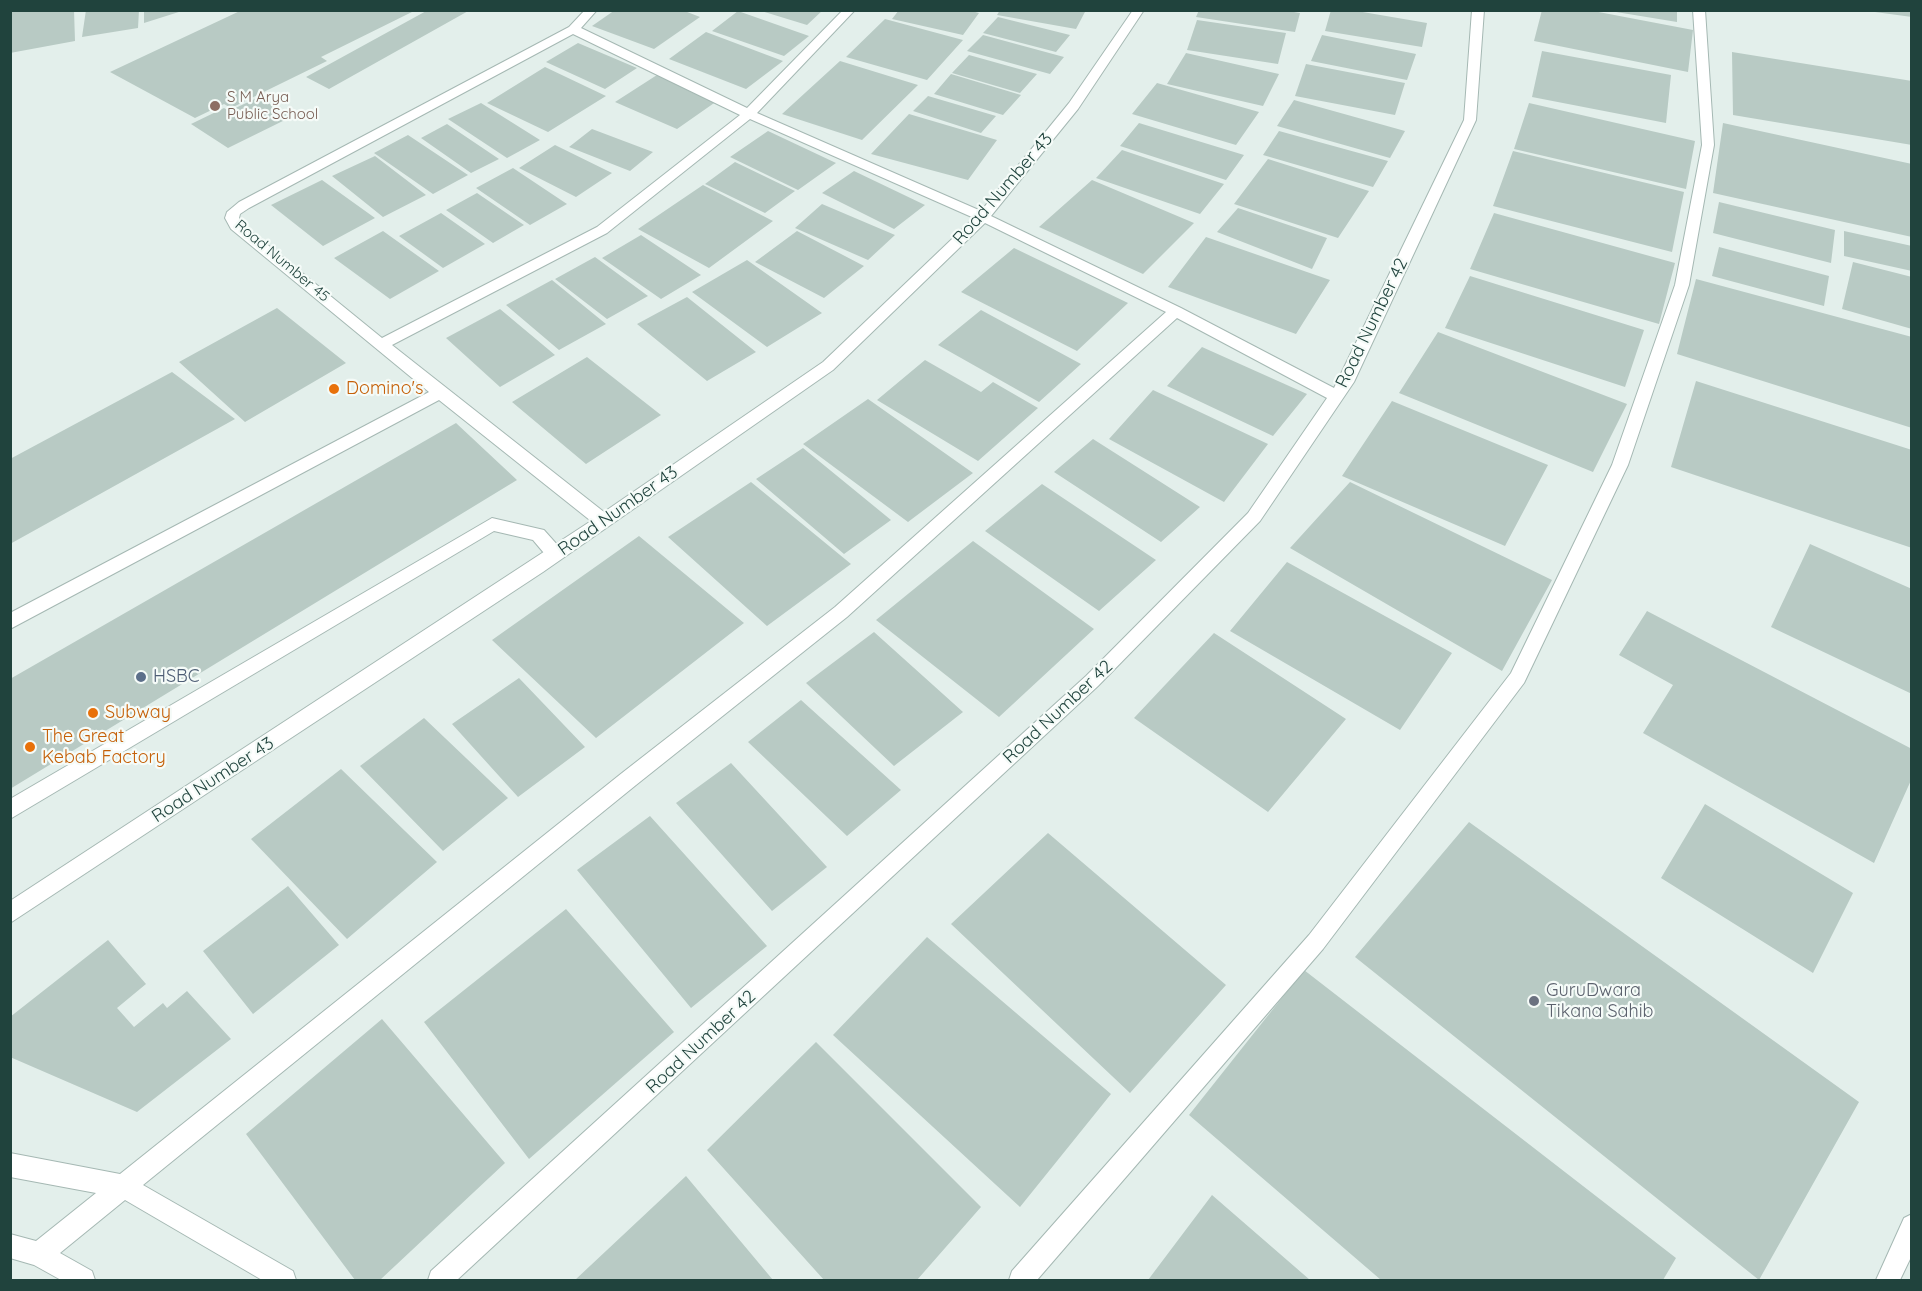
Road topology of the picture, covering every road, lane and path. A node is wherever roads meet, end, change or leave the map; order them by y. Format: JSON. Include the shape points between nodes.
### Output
{"nodes":[{"id":1,"x":592,"y":10,"type":"edge"},
{"id":2,"x":850,"y":10,"type":"edge"},
{"id":3,"x":1139,"y":10,"type":"edge"},
{"id":4,"x":1478,"y":10,"type":"edge"},
{"id":5,"x":1699,"y":10,"type":"edge"},
{"id":6,"x":573,"y":29,"type":"junction"},
{"id":7,"x":749,"y":114,"type":"junction"},
{"id":8,"x":983,"y":217,"type":"junction"},
{"id":9,"x":1176,"y":311,"type":"junction"},
{"id":10,"x":382,"y":344,"type":"junction"},
{"id":11,"x":440,"y":393,"type":"junction"},
{"id":12,"x":1336,"y":396,"type":"junction"},
{"id":13,"x":603,"y":521,"type":"junction"},
{"id":14,"x":555,"y":554,"type":"junction"},
{"id":15,"x":10,"y":622,"type":"edge"},
{"id":16,"x":10,"y":810,"type":"edge"},
{"id":17,"x":10,"y":913,"type":"edge"},
{"id":18,"x":10,"y":1165,"type":"edge"},
{"id":19,"x":123,"y":1186,"type":"junction"},
{"id":20,"x":1911,"y":1226,"type":"edge"},
{"id":21,"x":10,"y":1246,"type":"edge"},
{"id":22,"x":39,"y":1254,"type":"junction"},
{"id":23,"x":83,"y":1281,"type":"edge"},
{"id":24,"x":284,"y":1281,"type":"edge"},
{"id":25,"x":440,"y":1281,"type":"edge"},
{"id":26,"x":1022,"y":1281,"type":"edge"},
{"id":27,"x":1888,"y":1281,"type":"edge"}],
"edges":[{"from":1,"to":6,"type":"street","name":"Road Number 45"},
{"from":2,"to":7,"type":"street"},
{"from":3,"to":8,"type":"street","name":"Road Number 43","via":[[1074,106]]},
{"from":4,"to":12,"type":"street","name":"Road Number 42","via":[[1470,120]]},
{"from":5,"to":26,"type":"street","via":[[1708,145],[1682,285],[1620,465],[1518,678],[1316,942]]},
{"from":6,"to":7,"type":"street"},
{"from":6,"to":10,"type":"street","name":"Road Number 45","via":[[234,212],[236,226]]},
{"from":7,"to":8,"type":"street"},
{"from":7,"to":10,"type":"street","via":[[602,230]]},
{"from":8,"to":9,"type":"street"},
{"from":8,"to":13,"type":"street","name":"Road Number 43","via":[[828,366]]},
{"from":9,"to":12,"type":"street"},
{"from":9,"to":19,"type":"street","via":[[841,612]]},
{"from":10,"to":11,"type":"street","name":"Road Number 45"},
{"from":11,"to":13,"type":"street","name":"Road Number 45"},
{"from":11,"to":15,"type":"street"},
{"from":12,"to":25,"type":"street","name":"Road Number 42","via":[[1254,517],[1092,681]]},
{"from":13,"to":14,"type":"street","name":"Road Number 43"},
{"from":14,"to":16,"type":"street","via":[[538,535],[492,524]]},
{"from":14,"to":17,"type":"street","name":"Road Number 43"},
{"from":18,"to":19,"type":"street"},
{"from":19,"to":22,"type":"street"},
{"from":19,"to":24,"type":"street"},
{"from":20,"to":27,"type":"street"},
{"from":21,"to":22,"type":"street"},
{"from":22,"to":23,"type":"street"}]}
